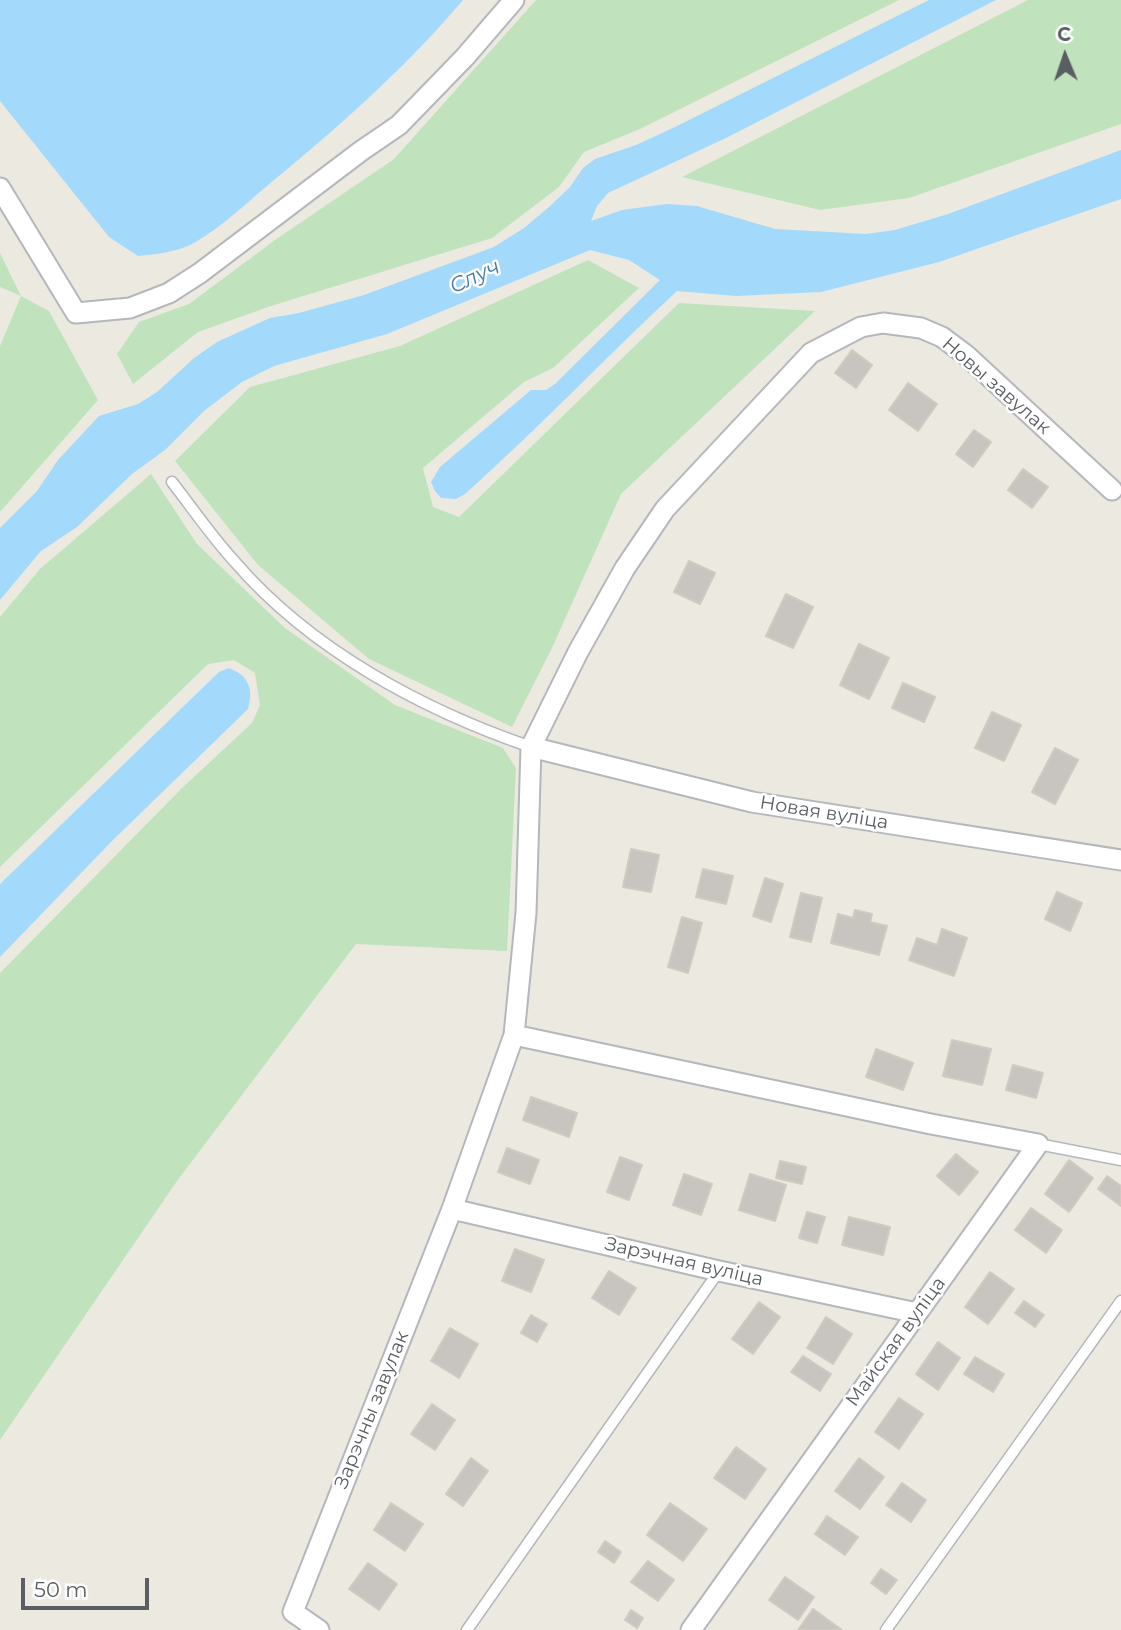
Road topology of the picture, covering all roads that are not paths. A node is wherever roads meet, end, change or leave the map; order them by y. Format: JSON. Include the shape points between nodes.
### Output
{"nodes":[{"id":1,"x":514,"y":0,"type":"edge"},
{"id":2,"x":0,"y":188,"type":"edge"},
{"id":3,"x":172,"y":482,"type":"dead end"},
{"id":4,"x":1117,"y":490,"type":"edge"},
{"id":5,"x":531,"y":747,"type":"junction"},
{"id":6,"x":1121,"y":860,"type":"edge"},
{"id":7,"x":514,"y":1035,"type":"junction"},
{"id":8,"x":1038,"y":1144,"type":"junction"},
{"id":9,"x":1121,"y":1160,"type":"edge"},
{"id":10,"x":452,"y":1209,"type":"junction"},
{"id":11,"x":719,"y":1271,"type":"junction"},
{"id":12,"x":1121,"y":1301,"type":"edge"},
{"id":13,"x":917,"y":1313,"type":"junction"},
{"id":14,"x":319,"y":1630,"type":"edge"},
{"id":15,"x":467,"y":1630,"type":"edge"},
{"id":16,"x":691,"y":1630,"type":"edge"},
{"id":17,"x":886,"y":1630,"type":"edge"}],
"edges":[{"from":1,"to":2,"type":"street","via":[[399,125],[200,273],[169,293],[130,308],[76,313]]},
{"from":3,"to":5,"type":"lane","via":[[236,563],[333,649],[417,701]]},
{"from":4,"to":5,"type":"street","name":"Новы завулак","via":[[942,337],[903,324],[861,327],[811,353],[665,509],[625,568]]},
{"from":5,"to":6,"type":"street","name":"Новая вуліца","via":[[751,802]]},
{"from":5,"to":7,"type":"street","name":"Зарэчны завулак","via":[[526,913]]},
{"from":7,"to":8,"type":"street"},
{"from":7,"to":10,"type":"street","name":"Зарэчны завулак"},
{"from":8,"to":9,"type":"lane"},
{"from":8,"to":13,"type":"street","name":"Майская вуліца"},
{"from":10,"to":11,"type":"street","name":"Зарэчная вуліца"},
{"from":10,"to":14,"type":"street","name":"Зарэчны завулак","via":[[293,1612]]},
{"from":11,"to":13,"type":"street","name":"Зарэчная вуліца"},
{"from":11,"to":15,"type":"lane"},
{"from":12,"to":17,"type":"lane"},
{"from":13,"to":16,"type":"street","name":"Майская вуліца"}]}
